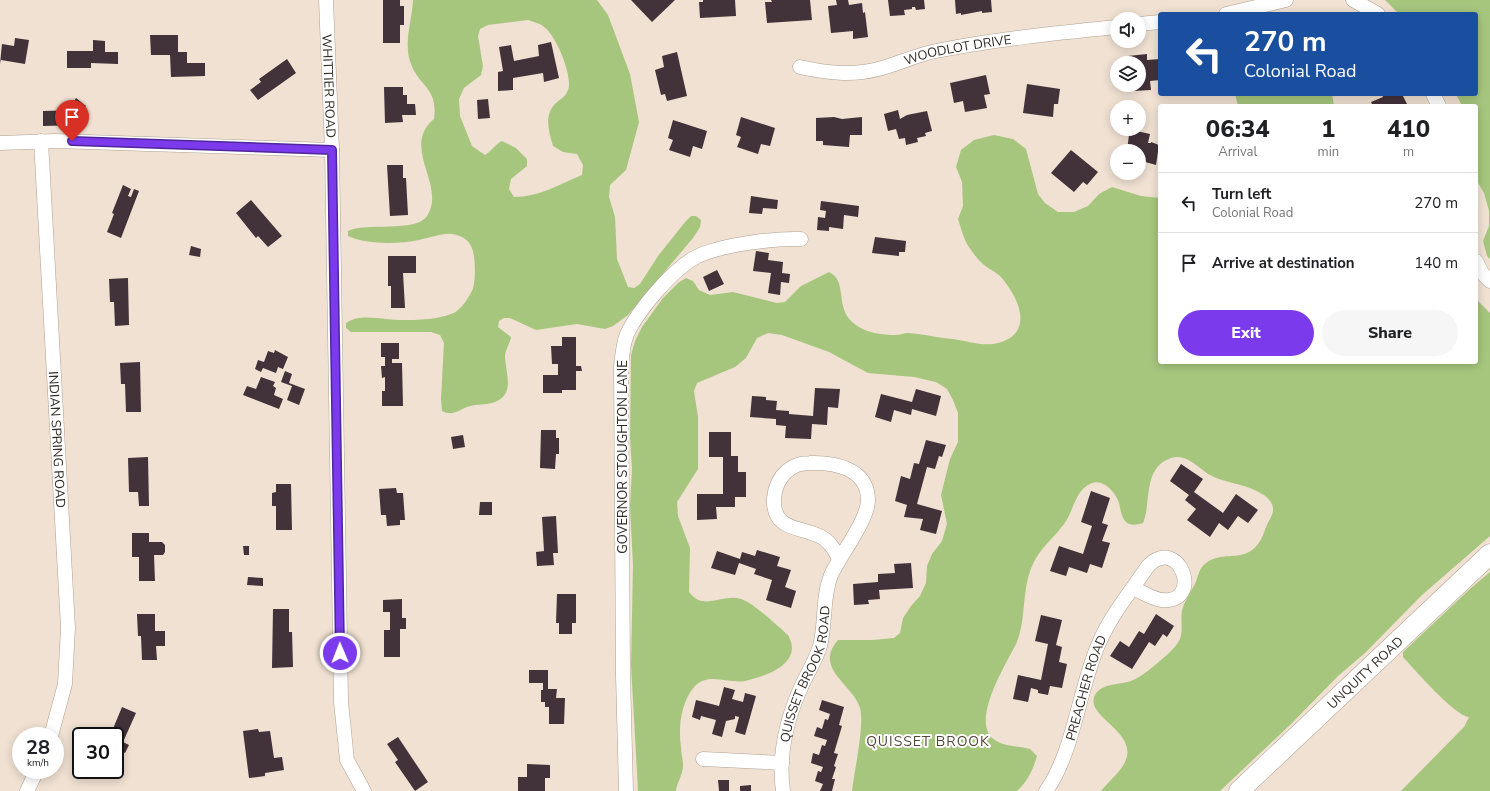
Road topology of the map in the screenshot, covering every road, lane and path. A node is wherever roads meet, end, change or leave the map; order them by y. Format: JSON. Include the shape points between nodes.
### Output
{"nodes":[{"id":1,"x":326,"y":0,"type":"edge"},
{"id":2,"x":1286,"y":0,"type":"edge"},
{"id":3,"x":1353,"y":0,"type":"edge"},
{"id":4,"x":1235,"y":12,"type":"edge"},
{"id":5,"x":1374,"y":12,"type":"edge"},
{"id":6,"x":1158,"y":22,"type":"edge"},
{"id":7,"x":1146,"y":23,"type":"edge"},
{"id":8,"x":1110,"y":28,"type":"edge"},
{"id":9,"x":800,"y":67,"type":"dead end"},
{"id":10,"x":40,"y":141,"type":"junction"},
{"id":11,"x":0,"y":143,"type":"edge"},
{"id":12,"x":332,"y":150,"type":"junction"},
{"id":13,"x":801,"y":239,"type":"dead end"},
{"id":14,"x":1478,"y":264,"type":"edge"},
{"id":15,"x":1490,"y":280,"type":"edge"},
{"id":16,"x":1490,"y":554,"type":"edge"},
{"id":17,"x":839,"y":559,"type":"junction"},
{"id":18,"x":1133,"y":588,"type":"dead end"},
{"id":19,"x":53,"y":727,"type":"edge"},
{"id":20,"x":703,"y":758,"type":"dead end"},
{"id":21,"x":782,"y":763,"type":"junction"},
{"id":22,"x":33,"y":779,"type":"edge"},
{"id":23,"x":27,"y":791,"type":"edge"},
{"id":24,"x":364,"y":791,"type":"edge"},
{"id":25,"x":626,"y":791,"type":"edge"},
{"id":26,"x":783,"y":791,"type":"edge"},
{"id":27,"x":1046,"y":791,"type":"edge"},
{"id":28,"x":1239,"y":791,"type":"edge"}],
"edges":[{"from":1,"to":12,"type":"street","name":"WHITTIER ROAD"},
{"from":2,"to":4,"type":"street"},
{"from":3,"to":5,"type":"street"},
{"from":6,"to":7,"type":"street"},
{"from":8,"to":9,"type":"street","name":"WOODLOT DRIVE","via":[[1006,39],[935,51],[856,74],[820,72]]},
{"from":10,"to":11,"type":"street"},
{"from":10,"to":12,"type":"street"},
{"from":10,"to":19,"type":"street","name":"INDIAN SPRING ROAD","via":[[68,628],[65,684]]},
{"from":12,"to":24,"type":"street","name":"WHITTIER ROAD","via":[[341,702],[347,760]]},
{"from":13,"to":25,"type":"street","name":"GOVERNOR STOUGHTON LANE","via":[[777,239],[722,249],[697,257],[677,272],[652,299],[624,342],[621,399]]},
{"from":14,"to":15,"type":"street"},
{"from":16,"to":28,"type":"main road","name":"UNQUITY ROAD"},
{"from":17,"to":17,"type":"street","name":"QUISSET BROOK ROAD","via":[[824,539],[792,528],[778,515],[774,503],[775,490],[784,473],[793,466],[814,463],[844,466],[855,472],[863,482],[868,494],[868,506]]},
{"from":17,"to":21,"type":"street","name":"QUISSET BROOK ROAD","via":[[826,593],[820,646],[790,718],[784,740]]},
{"from":18,"to":27,"type":"street","name":"PREACHER ROAD","via":[[1099,643],[1059,769]]},
{"from":20,"to":21,"type":"street"},
{"from":21,"to":26,"type":"street","name":"QUISSET BROOK ROAD"},
{"from":22,"to":23,"type":"street"}]}
